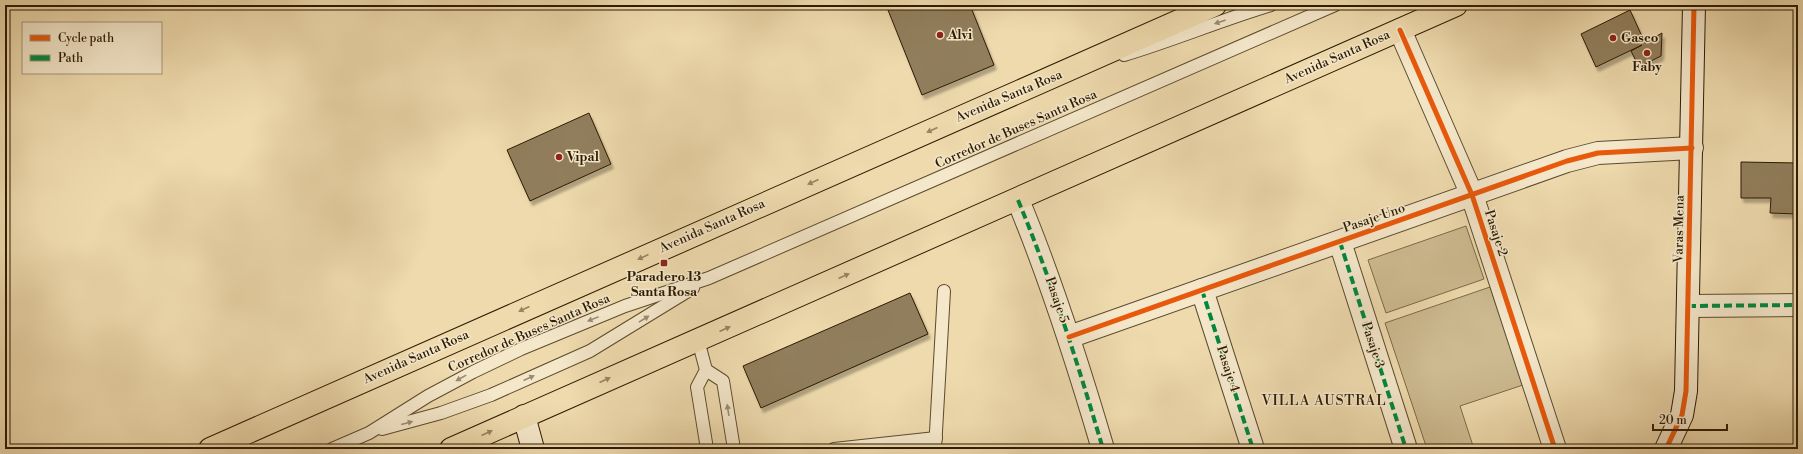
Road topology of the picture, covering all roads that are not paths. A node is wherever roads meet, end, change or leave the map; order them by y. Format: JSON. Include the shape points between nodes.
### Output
{"nodes":[{"id":1,"x":1215,"y":5,"type":"edge"},
{"id":2,"x":1270,"y":5,"type":"edge"},
{"id":3,"x":1334,"y":5,"type":"edge"},
{"id":4,"x":1456,"y":5,"type":"edge"},
{"id":5,"x":1694,"y":5,"type":"edge"},
{"id":6,"x":1400,"y":30,"type":"junction"},
{"id":7,"x":1084,"y":64,"type":"junction"},
{"id":8,"x":1692,"y":148,"type":"junction"},
{"id":9,"x":1472,"y":195,"type":"junction"},
{"id":10,"x":1018,"y":200,"type":"junction"},
{"id":11,"x":1340,"y":242,"type":"junction"},
{"id":12,"x":709,"y":278,"type":"junction"},
{"id":13,"x":1202,"y":290,"type":"junction"},
{"id":14,"x":944,"y":291,"type":"dead end"},
{"id":15,"x":1798,"y":305,"type":"edge"},
{"id":16,"x":1688,"y":306,"type":"junction"},
{"id":17,"x":1069,"y":337,"type":"junction"},
{"id":18,"x":698,"y":340,"type":"junction"},
{"id":19,"x":706,"y":370,"type":"junction"},
{"id":20,"x":524,"y":416,"type":"junction"},
{"id":21,"x":369,"y":433,"type":"junction"},
{"id":22,"x":935,"y":443,"type":"edge"},
{"id":23,"x":210,"y":449,"type":"edge"},
{"id":24,"x":332,"y":449,"type":"edge"},
{"id":25,"x":451,"y":449,"type":"edge"},
{"id":26,"x":532,"y":449,"type":"edge"},
{"id":27,"x":707,"y":449,"type":"edge"},
{"id":28,"x":734,"y":449,"type":"edge"},
{"id":29,"x":834,"y":449,"type":"edge"},
{"id":30,"x":1104,"y":449,"type":"edge"},
{"id":31,"x":1253,"y":449,"type":"edge"},
{"id":32,"x":1406,"y":449,"type":"edge"},
{"id":33,"x":1555,"y":449,"type":"edge"},
{"id":34,"x":1666,"y":449,"type":"edge"}],
"edges":[{"from":1,"to":7,"type":"main road","name":"Avenida Santa Rosa"},
{"from":2,"to":7,"type":"lane","one_way":true,"via":[[1162,44]]},
{"from":3,"to":12,"type":"lane","name":"Corredor de Buses Santa Rosa"},
{"from":4,"to":6,"type":"main road","name":"Avenida Santa Rosa"},
{"from":5,"to":8,"type":"street","name":"Varas Mena"},
{"from":6,"to":9,"type":"street","name":"Pasaje 2"},
{"from":6,"to":10,"type":"main road","name":"Avenida Santa Rosa"},
{"from":7,"to":23,"type":"main road","name":"Avenida Santa Rosa","one_way":true,"via":[[484,326]]},
{"from":8,"to":9,"type":"street","name":"Pasaje Uno","via":[[1583,156]]},
{"from":8,"to":16,"type":"street","name":"Varas Mena"},
{"from":9,"to":11,"type":"street","name":"Pasaje Uno"},
{"from":9,"to":33,"type":"street","name":"Pasaje 2"},
{"from":10,"to":17,"type":"street","name":"Pasaje 5","via":[[1042,256]]},
{"from":18,"to":10,"type":"main road","name":"Avenida Santa Rosa","one_way":true},
{"from":11,"to":13,"type":"street","name":"Pasaje Uno"},
{"from":11,"to":32,"type":"street","name":"Pasaje 3"},
{"from":12,"to":21,"type":"lane","name":"Corredor de Buses Santa Rosa","one_way":true,"via":[[624,306],[521,349],[428,396]]},
{"from":21,"to":12,"type":"lane","name":"Corredor de Buses Santa Rosa","one_way":true,"via":[[441,413],[490,395],[590,351]]},
{"from":13,"to":17,"type":"street","name":"Pasaje Uno"},
{"from":13,"to":31,"type":"street","name":"Pasaje 4"},
{"from":14,"to":22,"type":"lane"},
{"from":15,"to":16,"type":"street"},
{"from":16,"to":34,"type":"street","name":"Varas Mena","via":[[1685,403],[1678,426]]},
{"from":17,"to":30,"type":"street","name":"Pasaje 5"},
{"from":18,"to":19,"type":"lane"},
{"from":20,"to":18,"type":"main road","name":"Avenida Santa Rosa","one_way":true},
{"from":19,"to":27,"type":"lane","via":[[697,387]]},
{"from":28,"to":19,"type":"lane","one_way":true,"via":[[723,381]]},
{"from":25,"to":20,"type":"main road","name":"Avenida Santa Rosa","one_way":true},
{"from":20,"to":26,"type":"street"},
{"from":21,"to":24,"type":"lane","name":"Corredor de Buses Santa Rosa"},
{"from":22,"to":29,"type":"lane"}]}
